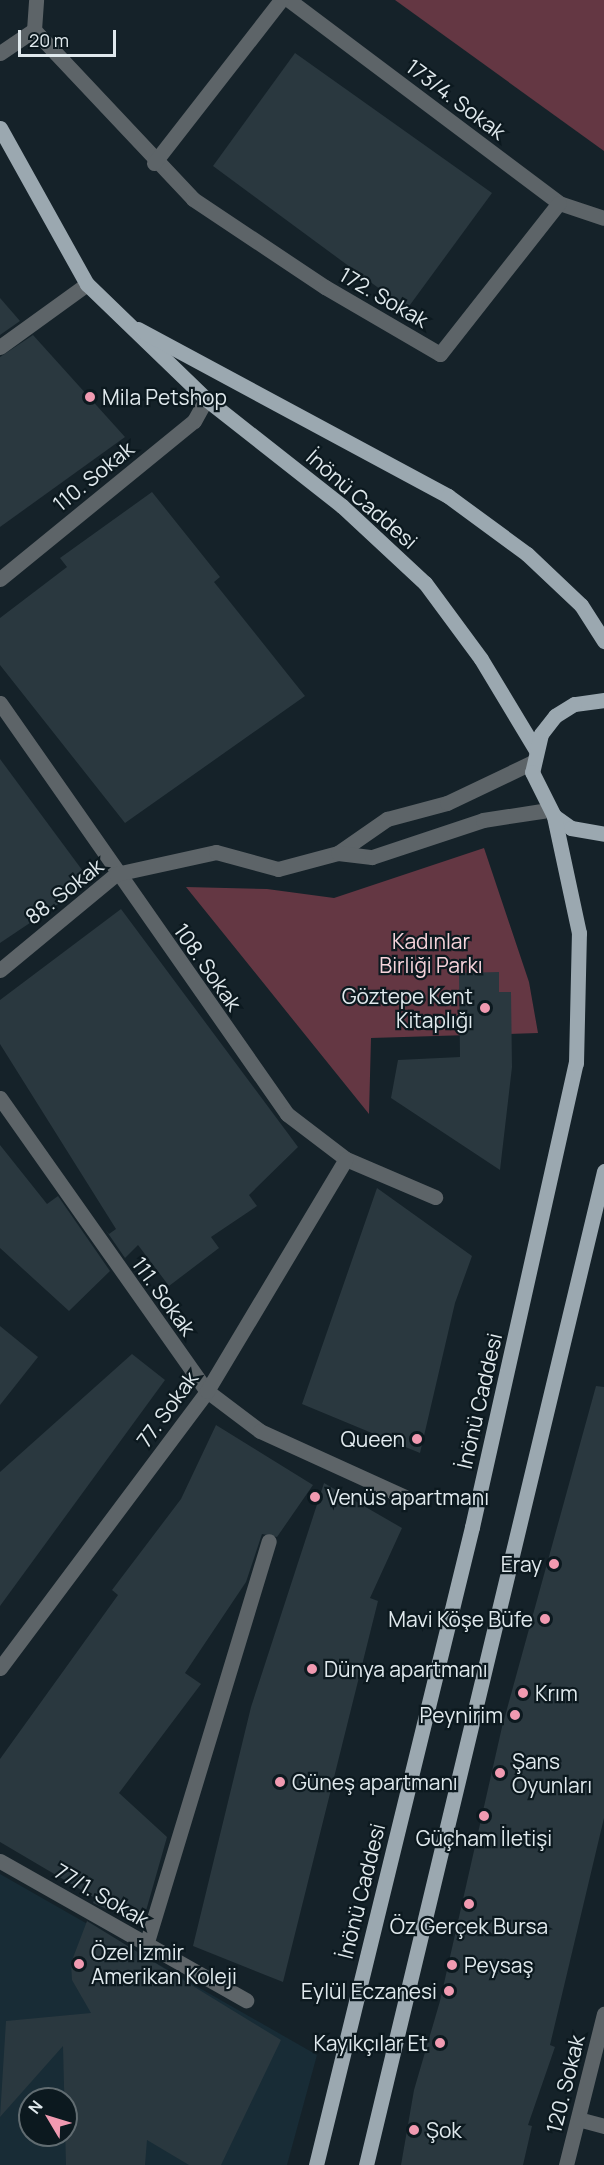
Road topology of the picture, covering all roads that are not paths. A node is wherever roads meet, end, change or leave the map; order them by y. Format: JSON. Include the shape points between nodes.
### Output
{"nodes":[{"id":1,"x":36,"y":0,"type":"edge"},
{"id":2,"x":281,"y":0,"type":"edge"},
{"id":3,"x":290,"y":0,"type":"edge"},
{"id":4,"x":34,"y":30,"type":"junction"},
{"id":5,"x":0,"y":53,"type":"edge"},
{"id":6,"x":0,"y":128,"type":"edge"},
{"id":7,"x":154,"y":163,"type":"junction"},
{"id":8,"x":559,"y":203,"type":"junction"},
{"id":9,"x":604,"y":218,"type":"edge"},
{"id":10,"x":87,"y":284,"type":"junction"},
{"id":11,"x":118,"y":318,"type":"junction"},
{"id":12,"x":0,"y":347,"type":"edge"},
{"id":13,"x":206,"y":399,"type":"junction"},
{"id":14,"x":0,"y":579,"type":"edge"},
{"id":15,"x":604,"y":641,"type":"edge"},
{"id":16,"x":604,"y":700,"type":"edge"},
{"id":17,"x":0,"y":703,"type":"edge"},
{"id":18,"x":534,"y":756,"type":"junction"},
{"id":19,"x":551,"y":813,"type":"junction"},
{"id":20,"x":604,"y":834,"type":"edge"},
{"id":21,"x":338,"y":853,"type":"junction"},
{"id":22,"x":116,"y":874,"type":"junction"},
{"id":23,"x":0,"y":970,"type":"edge"},
{"id":24,"x":0,"y":1098,"type":"edge"},
{"id":25,"x":346,"y":1159,"type":"junction"},
{"id":26,"x":604,"y":1171,"type":"edge"},
{"id":27,"x":435,"y":1197,"type":"dead end"},
{"id":28,"x":207,"y":1391,"type":"junction"},
{"id":29,"x":405,"y":1497,"type":"dead end"},
{"id":30,"x":269,"y":1541,"type":"dead end"},
{"id":31,"x":0,"y":1668,"type":"edge"},
{"id":32,"x":0,"y":1861,"type":"edge"},
{"id":33,"x":146,"y":1945,"type":"junction"},
{"id":34,"x":246,"y":2000,"type":"dead end"},
{"id":35,"x":604,"y":2014,"type":"edge"},
{"id":36,"x":578,"y":2120,"type":"junction"},
{"id":37,"x":604,"y":2126,"type":"edge"},
{"id":38,"x":316,"y":2165,"type":"edge"},
{"id":39,"x":366,"y":2165,"type":"edge"},
{"id":40,"x":566,"y":2165,"type":"edge"}],
"edges":[{"from":1,"to":4,"type":"street"},
{"from":2,"to":7,"type":"street"},
{"from":3,"to":8,"type":"street","name":"173/4. Sokak"},
{"from":4,"to":5,"type":"street"},
{"from":4,"to":7,"type":"street","name":"172. Sokak"},
{"from":6,"to":10,"type":"main road","name":"İnönü Caddesi"},
{"from":7,"to":8,"type":"street","name":"172. Sokak","via":[[193,199],[312,279],[440,354]]},
{"from":8,"to":9,"type":"street","name":"173/4. Sokak"},
{"from":10,"to":11,"type":"main road","name":"İnönü Caddesi"},
{"from":10,"to":12,"type":"street"},
{"from":11,"to":13,"type":"main road","name":"İnönü Caddesi"},
{"from":11,"to":15,"type":"main road","name":"İnönü Caddesi","via":[[448,496],[535,561],[581,605]]},
{"from":13,"to":14,"type":"street","name":"110. Sokak","via":[[194,421]]},
{"from":13,"to":18,"type":"main road","name":"İnönü Caddesi","via":[[342,506],[425,583],[481,659]]},
{"from":16,"to":18,"type":"main road","via":[[574,704],[555,716]]},
{"from":17,"to":22,"type":"street","name":"108. Sokak"},
{"from":18,"to":19,"type":"main road","name":"İnönü Caddesi","via":[[536,788]]},
{"from":18,"to":21,"type":"street","name":"88. Sokak","via":[[447,803],[387,819]]},
{"from":19,"to":20,"type":"main road","via":[[571,828]]},
{"from":19,"to":21,"type":"street","name":"88. Sokak","via":[[483,820],[372,857]]},
{"from":19,"to":38,"type":"main road","name":"İnönü Caddesi","via":[[579,933],[576,1064],[472,1527]]},
{"from":21,"to":22,"type":"street","name":"88. Sokak","via":[[278,869],[216,852]]},
{"from":22,"to":23,"type":"street","name":"88. Sokak"},
{"from":22,"to":25,"type":"street","name":"108. Sokak","via":[[287,1114]]},
{"from":24,"to":28,"type":"street","name":"111. Sokak"},
{"from":25,"to":27,"type":"street","name":"108. Sokak"},
{"from":25,"to":28,"type":"street","name":"77. Sokak"},
{"from":26,"to":39,"type":"main road"},
{"from":28,"to":29,"type":"street","name":"111. Sokak","via":[[260,1431]]},
{"from":28,"to":31,"type":"street","name":"77. Sokak"},
{"from":30,"to":33,"type":"street"},
{"from":32,"to":33,"type":"street","name":"77/1. Sokak"},
{"from":33,"to":34,"type":"street","name":"77/1. Sokak"},
{"from":35,"to":36,"type":"street","name":"120. Sokak"},
{"from":36,"to":37,"type":"street"},
{"from":36,"to":40,"type":"street","name":"120. Sokak"}]}
